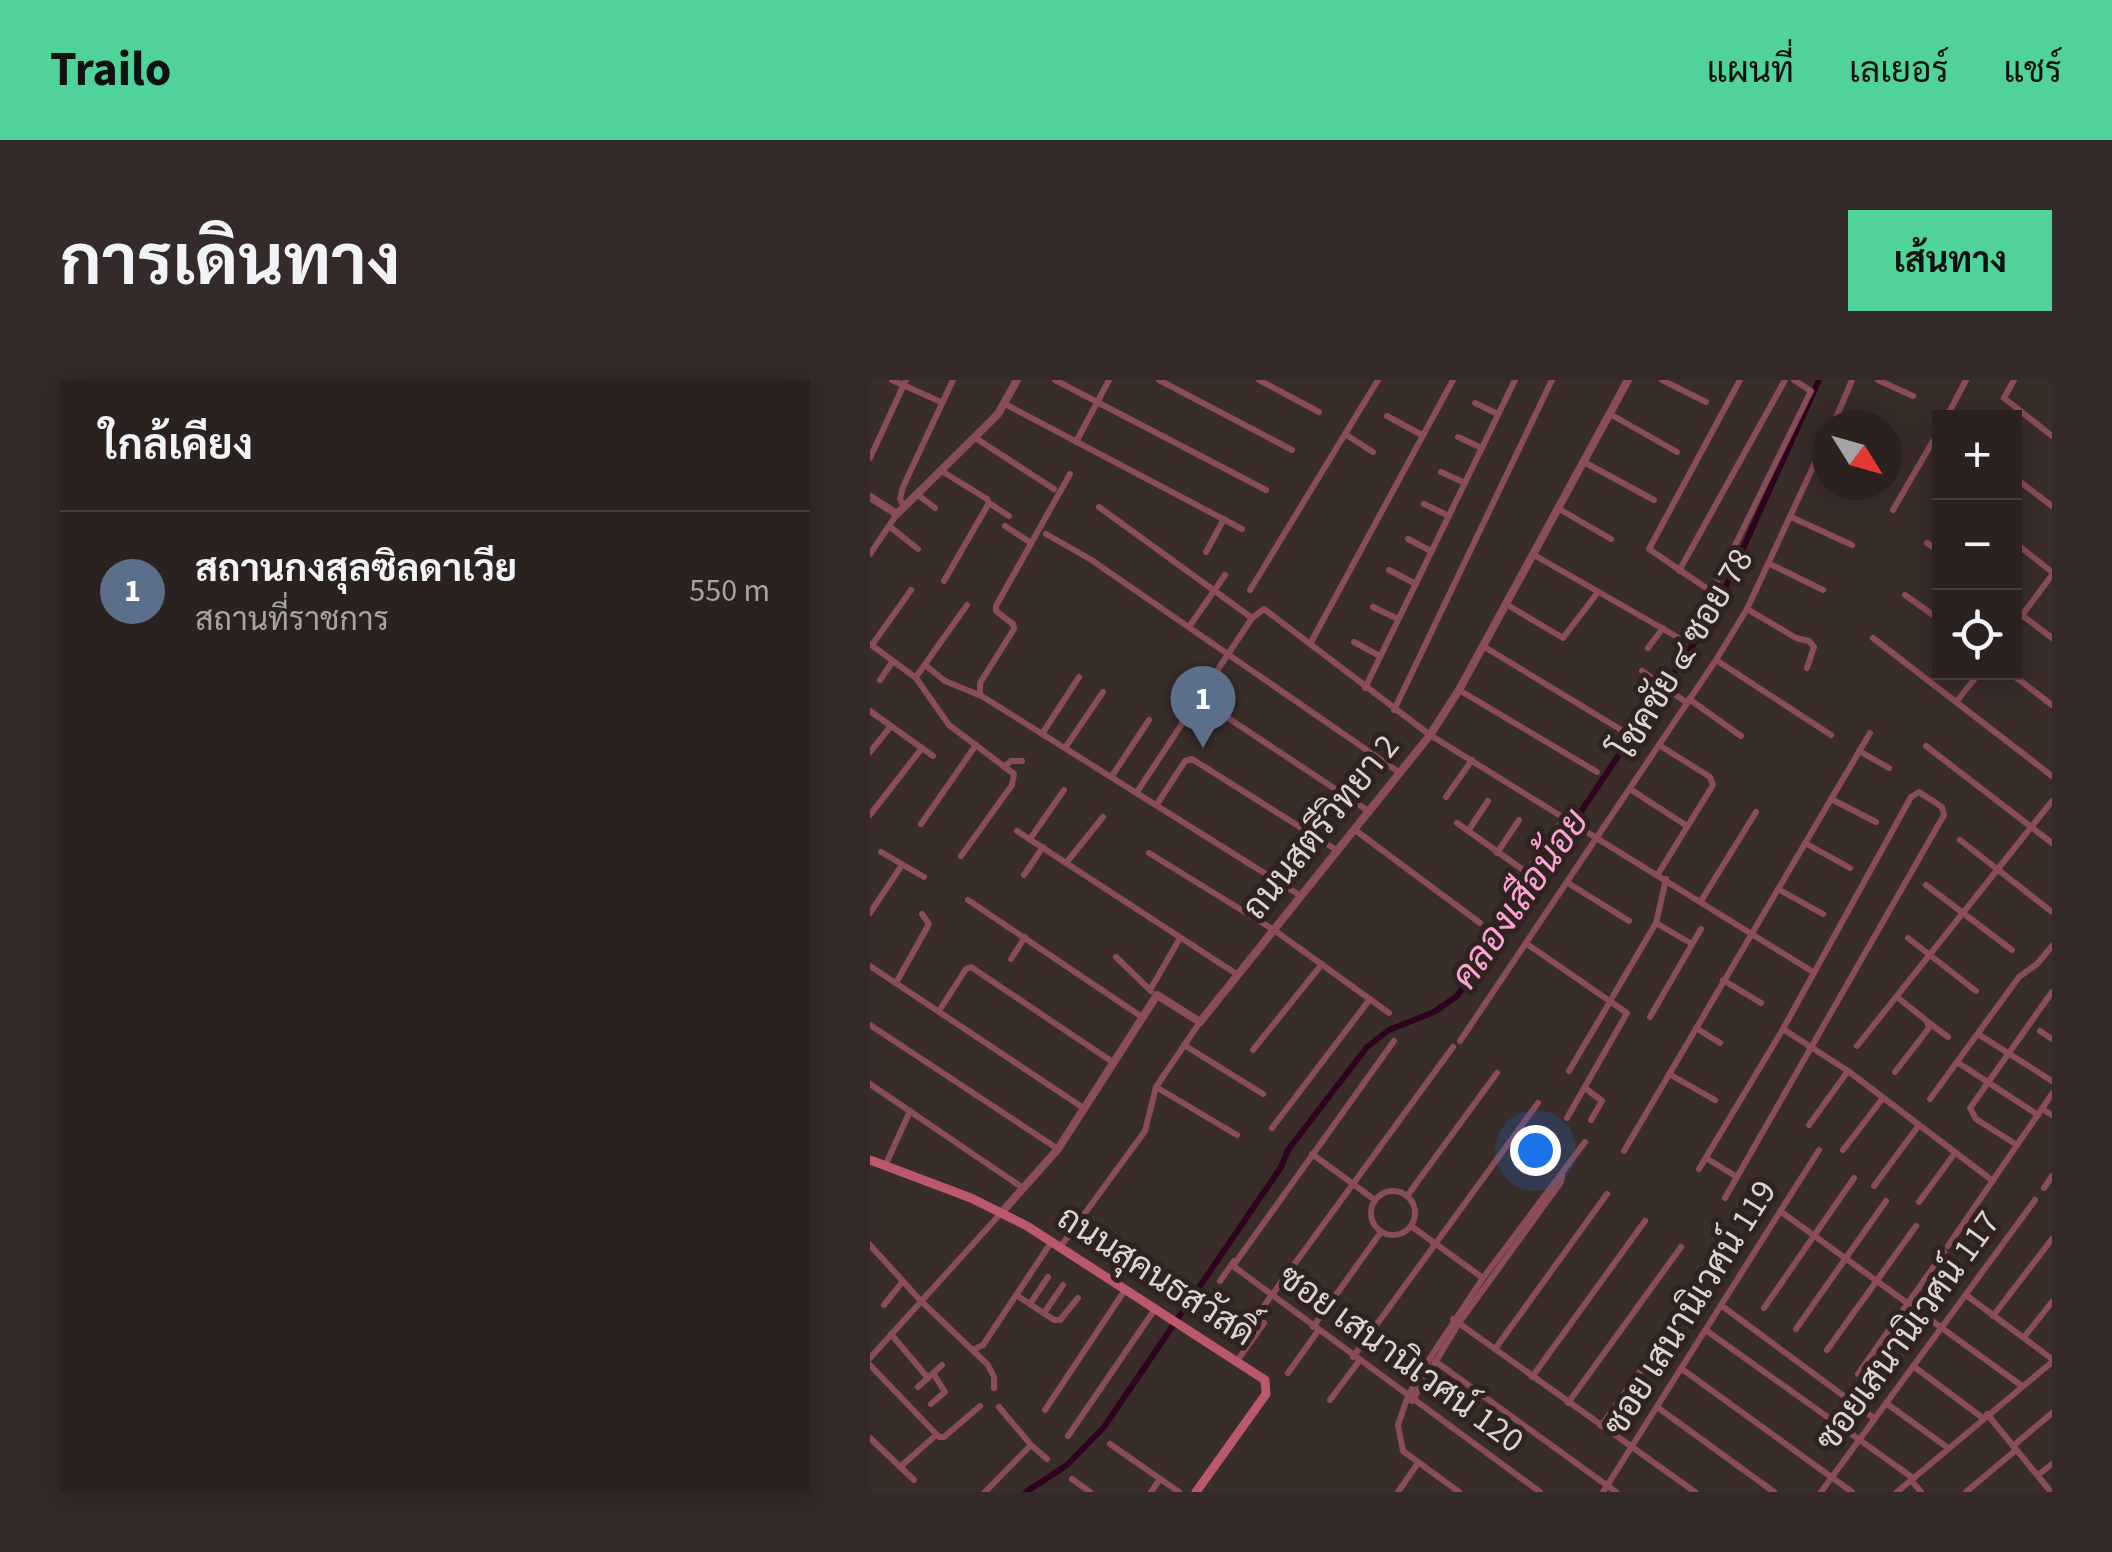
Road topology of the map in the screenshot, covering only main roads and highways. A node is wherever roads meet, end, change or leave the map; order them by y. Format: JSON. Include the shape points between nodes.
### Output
{"nodes":[{"id":1,"x":870,"y":1160,"type":"edge"},
{"id":2,"x":1196,"y":1492,"type":"edge"}],
"edges":[{"from":1,"to":2,"type":"main road","name":"ถนนสุคนธสวัสดิ์","via":[[1002,1212],[1266,1380],[1268,1390]]}]}
